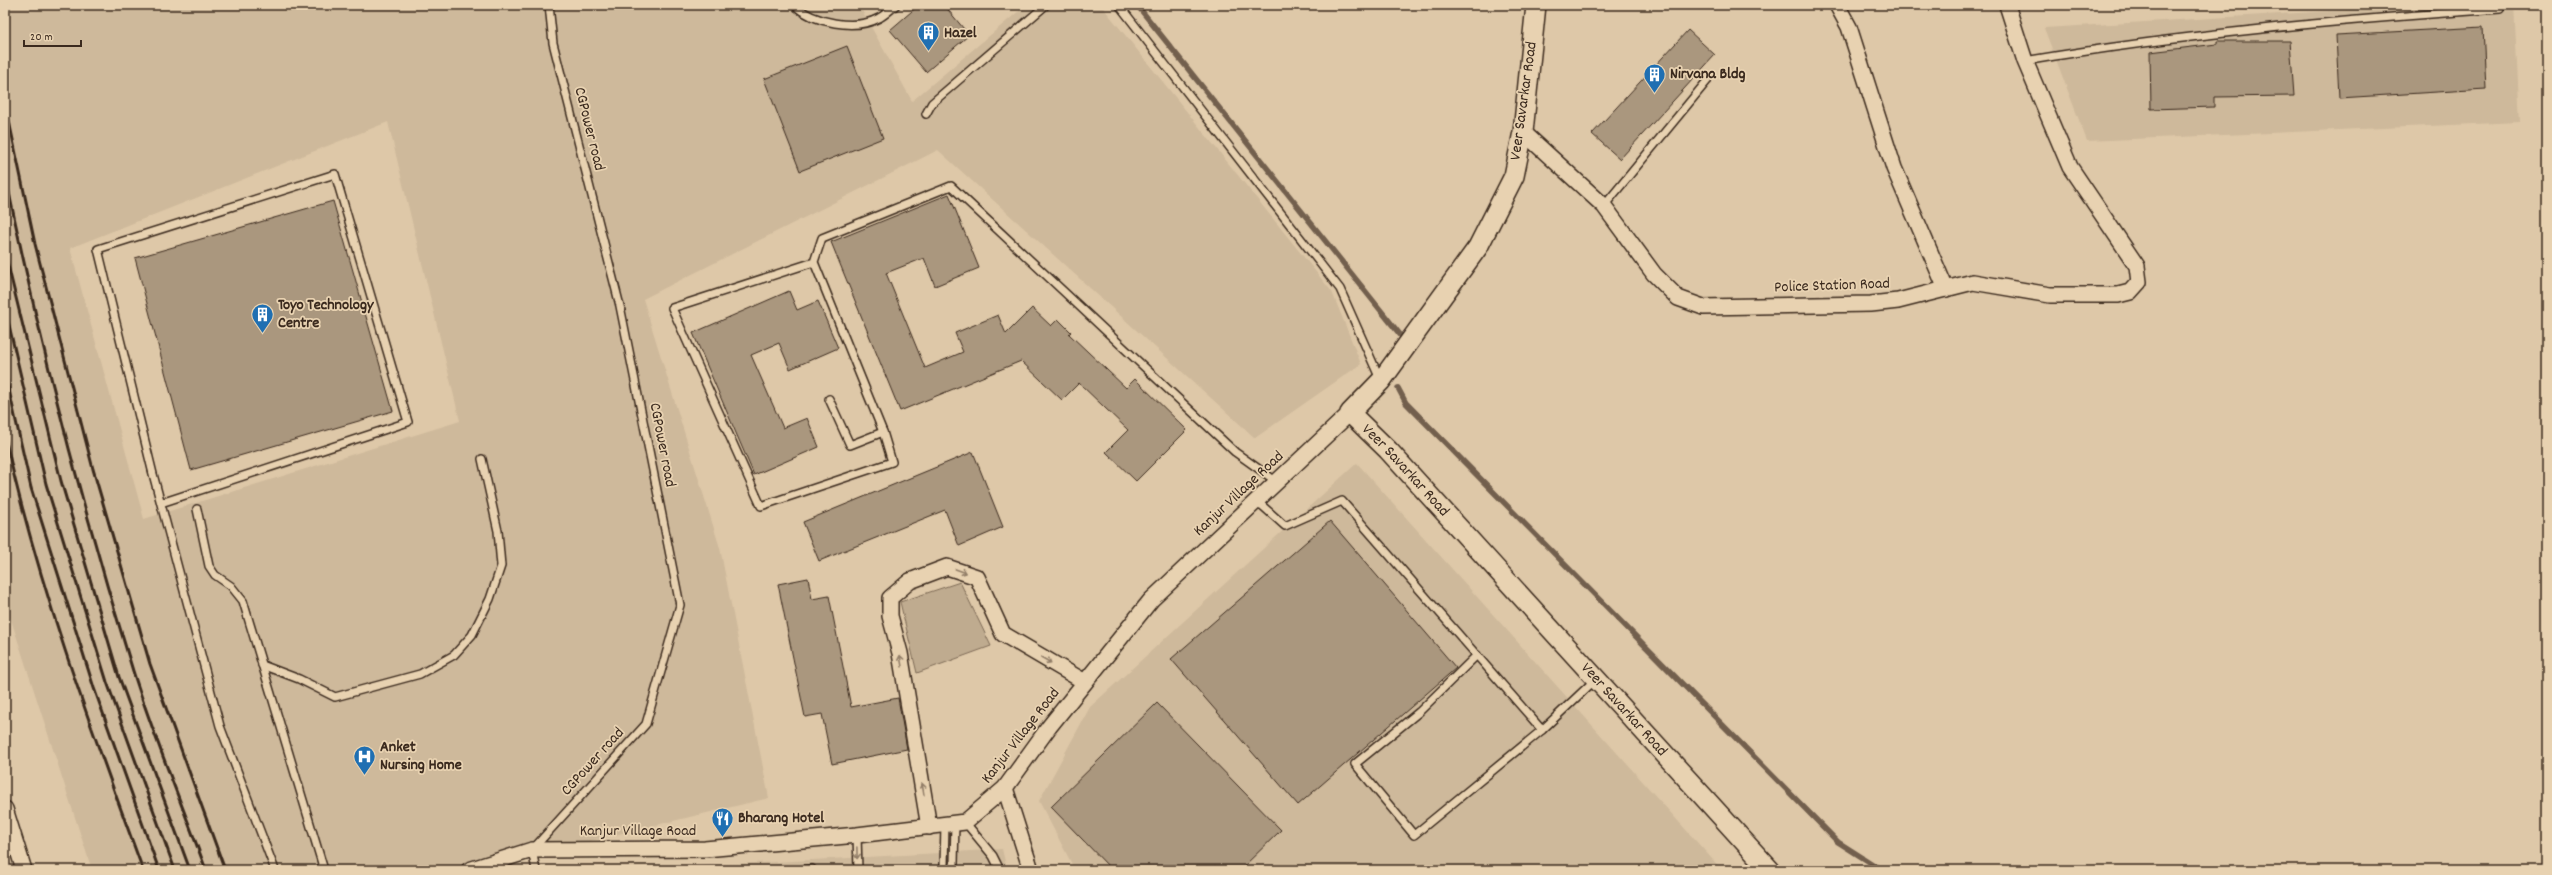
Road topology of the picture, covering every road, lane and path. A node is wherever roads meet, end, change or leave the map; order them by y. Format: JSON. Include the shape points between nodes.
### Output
{"nodes":[{"id":1,"x":549,"y":5,"type":"edge"},
{"id":2,"x":794,"y":5,"type":"edge"},
{"id":3,"x":896,"y":5,"type":"edge"},
{"id":4,"x":1046,"y":5,"type":"edge"},
{"id":5,"x":1119,"y":5,"type":"edge"},
{"id":6,"x":1536,"y":5,"type":"edge"},
{"id":7,"x":1837,"y":5,"type":"edge"},
{"id":8,"x":2007,"y":5,"type":"edge"},
{"id":9,"x":2500,"y":9,"type":"dead end"},
{"id":10,"x":2025,"y":61,"type":"junction"},
{"id":11,"x":1707,"y":81,"type":"dead end"},
{"id":12,"x":926,"y":114,"type":"dead end"},
{"id":13,"x":1523,"y":132,"type":"junction"},
{"id":14,"x":1604,"y":206,"type":"junction"},
{"id":15,"x":814,"y":262,"type":"junction"},
{"id":16,"x":1946,"y":288,"type":"junction"},
{"id":17,"x":1381,"y":381,"type":"junction"},
{"id":18,"x":829,"y":399,"type":"dead end"},
{"id":19,"x":1356,"y":419,"type":"junction"},
{"id":20,"x":883,"y":432,"type":"junction"},
{"id":21,"x":482,"y":459,"type":"dead end"},
{"id":22,"x":1277,"y":482,"type":"junction"},
{"id":23,"x":1257,"y":501,"type":"junction"},
{"id":24,"x":161,"y":503,"type":"junction"},
{"id":25,"x":197,"y":509,"type":"dead end"},
{"id":26,"x":1477,"y":655,"type":"junction"},
{"id":27,"x":262,"y":665,"type":"junction"},
{"id":28,"x":1596,"y":679,"type":"junction"},
{"id":29,"x":1086,"y":682,"type":"junction"},
{"id":30,"x":1542,"y":730,"type":"junction"},
{"id":31,"x":1005,"y":788,"type":"junction"},
{"id":32,"x":5,"y":809,"type":"edge"},
{"id":33,"x":955,"y":823,"type":"junction"},
{"id":34,"x":929,"y":827,"type":"junction"},
{"id":35,"x":857,"y":835,"type":"junction"},
{"id":36,"x":10,"y":841,"type":"edge"},
{"id":37,"x":532,"y":850,"type":"junction"},
{"id":38,"x":954,"y":864,"type":"dead end"},
{"id":39,"x":944,"y":865,"type":"dead end"},
{"id":40,"x":1033,"y":867,"type":"edge"},
{"id":41,"x":812,"y":869,"type":"edge"},
{"id":42,"x":24,"y":870,"type":"edge"},
{"id":43,"x":275,"y":870,"type":"edge"},
{"id":44,"x":324,"y":870,"type":"edge"},
{"id":45,"x":469,"y":870,"type":"edge"},
{"id":46,"x":536,"y":870,"type":"edge"},
{"id":47,"x":801,"y":870,"type":"edge"},
{"id":48,"x":858,"y":870,"type":"edge"},
{"id":49,"x":1000,"y":870,"type":"edge"},
{"id":50,"x":1770,"y":870,"type":"edge"}],
"edges":[{"from":1,"to":37,"type":"lane","name":"CGPower road","via":[[553,43],[620,306],[680,605],[646,724]]},
{"from":2,"to":3,"type":"lane","via":[[826,20],[854,25],[879,18]]},
{"from":4,"to":12,"type":"lane","via":[[932,103]]},
{"from":5,"to":17,"type":"lane","via":[[1340,289]]},
{"from":6,"to":13,"type":"street","name":"Veer Savarkar Road"},
{"from":7,"to":16,"type":"street","via":[[1848,27],[1894,168]]},
{"from":8,"to":10,"type":"street","name":"Police Station Road"},
{"from":9,"to":10,"type":"lane","via":[[2349,20],[2088,50]]},
{"from":10,"to":16,"type":"street","name":"Police Station Road","via":[[2070,168],[2137,266],[2139,282],[2130,292],[2118,295],[2050,294],[1973,282]]},
{"from":11,"to":14,"type":"lane"},
{"from":13,"to":14,"type":"street","name":"Police Station Road"},
{"from":13,"to":17,"type":"street","name":"Veer Savarkar Road","via":[[1514,176],[1478,247]]},
{"from":14,"to":16,"type":"street","name":"Police Station Road","via":[[1654,274],[1678,298],[1703,308],[1871,304],[1898,301]]},
{"from":15,"to":20,"type":"lane"},
{"from":15,"to":20,"type":"lane","via":[[672,308],[761,506],[892,462]]},
{"from":15,"to":22,"type":"lane","via":[[822,238],[951,186],[1235,452]]},
{"from":17,"to":19,"type":"street","name":"Veer Savarkar Road"},
{"from":18,"to":20,"type":"lane","via":[[850,445]]},
{"from":19,"to":22,"type":"street","name":"Kanjur Village Road"},
{"from":19,"to":28,"type":"street","name":"Veer Savarkar Road","via":[[1382,444]]},
{"from":21,"to":27,"type":"lane","via":[[498,531],[501,566],[490,599],[472,635],[454,655],[420,674],[335,697],[299,679]]},
{"from":22,"to":23,"type":"street","name":"Kanjur Village Road"},
{"from":23,"to":26,"type":"lane","via":[[1285,526],[1342,501]]},
{"from":23,"to":29,"type":"street","name":"Kanjur Village Road","via":[[1151,600]]},
{"from":24,"to":24,"type":"lane","via":[[98,250],[335,174],[408,422]]},
{"from":24,"to":43,"type":"lane","via":[[220,726]]},
{"from":25,"to":27,"type":"lane","via":[[209,566],[215,575],[231,586],[243,602]]},
{"from":26,"to":30,"type":"lane"},
{"from":26,"to":30,"type":"lane","via":[[1418,712],[1355,764],[1414,835]]},
{"from":27,"to":44,"type":"lane"},
{"from":28,"to":30,"type":"lane"},
{"from":28,"to":50,"type":"street","name":"Veer Savarkar Road"},
{"from":29,"to":31,"type":"street","name":"Kanjur Village Road","via":[[1049,727]]},
{"from":34,"to":29,"type":"street","one_way":true,"via":[[900,653],[890,616],[890,598],[910,581],[947,567],[977,577],[1003,634]]},
{"from":31,"to":33,"type":"street","name":"Kanjur Village Road"},
{"from":31,"to":40,"type":"street"},
{"from":32,"to":36,"type":"street"},
{"from":33,"to":34,"type":"street","name":"Kanjur Village Road"},
{"from":33,"to":38,"type":"lane"},
{"from":33,"to":39,"type":"lane"},
{"from":33,"to":49,"type":"lane","via":[[993,856]]},
{"from":34,"to":35,"type":"street","name":"Kanjur Village Road"},
{"from":35,"to":37,"type":"street","name":"Kanjur Village Road","via":[[705,849]]},
{"from":35,"to":48,"type":"lane","one_way":true},
{"from":36,"to":42,"type":"street"},
{"from":37,"to":45,"type":"street","name":"Kanjur Village Road"},
{"from":37,"to":46,"type":"lane"},
{"from":41,"to":47,"type":"lane"}]}
